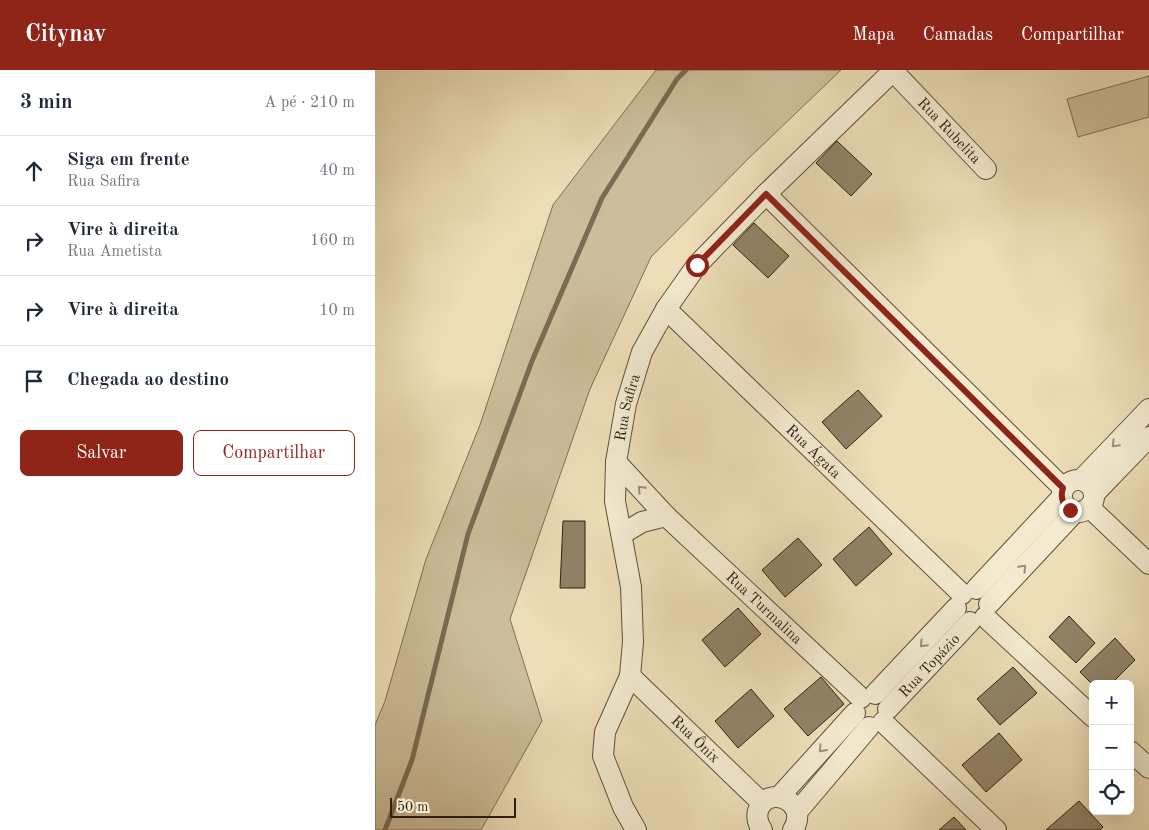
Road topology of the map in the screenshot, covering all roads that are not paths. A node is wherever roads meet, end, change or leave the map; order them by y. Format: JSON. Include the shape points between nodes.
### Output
{"nodes":[{"id":1,"x":893,"y":71,"type":"edge"},
{"id":2,"x":986,"y":170,"type":"dead end"},
{"id":3,"x":766,"y":194,"type":"junction"},
{"id":4,"x":666,"y":309,"type":"junction"},
{"id":5,"x":1149,"y":409,"type":"edge"},
{"id":6,"x":1149,"y":437,"type":"edge"},
{"id":7,"x":616,"y":462,"type":"junction"},
{"id":8,"x":1077,"y":496,"type":"junction"},
{"id":9,"x":666,"y":516,"type":"junction"},
{"id":10,"x":622,"y":534,"type":"junction"},
{"id":11,"x":1149,"y":564,"type":"edge"},
{"id":12,"x":973,"y":606,"type":"junction"},
{"id":13,"x":629,"y":676,"type":"junction"},
{"id":14,"x":872,"y":710,"type":"junction"},
{"id":15,"x":1089,"y":713,"type":"edge"},
{"id":16,"x":1134,"y":755,"type":"edge"},
{"id":17,"x":1149,"y":768,"type":"edge"},
{"id":18,"x":762,"y":817,"type":"edge"},
{"id":19,"x":795,"y":821,"type":"edge"},
{"id":20,"x":636,"y":830,"type":"edge"},
{"id":21,"x":996,"y":830,"type":"edge"}],
"edges":[{"from":1,"to":2,"type":"street","name":"Rua Rubelita"},
{"from":1,"to":3,"type":"street","name":"Rua Safira"},
{"from":3,"to":4,"type":"street","name":"Rua Safira","via":[[697,265]]},
{"from":3,"to":8,"type":"street"},
{"from":4,"to":7,"type":"street","name":"Rua Safira","via":[[642,352],[626,404]]},
{"from":4,"to":12,"type":"street","name":"Rua Ágata"},
{"from":5,"to":8,"type":"street","name":"Rua Topázio","one_way":true},
{"from":6,"to":8,"type":"street","name":"Rua Topázio"},
{"from":9,"to":7,"type":"street","name":"Rua Turmalina","one_way":true},
{"from":7,"to":10,"type":"street","name":"Rua Safira","via":[[615,501]]},
{"from":8,"to":11,"type":"street"},
{"from":8,"to":12,"type":"street","name":"Rua Topázio"},
{"from":9,"to":10,"type":"street","via":[[642,522]]},
{"from":9,"to":14,"type":"street","name":"Rua Turmalina"},
{"from":10,"to":13,"type":"street","name":"Rua Safira","via":[[631,587],[633,642]]},
{"from":12,"to":14,"type":"street","name":"Rua Topázio"},
{"from":12,"to":15,"type":"street","name":"Rua Ágata"},
{"from":13,"to":18,"type":"street","name":"Rua Ônix"},
{"from":13,"to":20,"type":"street","name":"Rua Safira","via":[[605,732],[603,756],[623,807]]},
{"from":14,"to":18,"type":"street","name":"Rua Topázio","one_way":true},
{"from":14,"to":19,"type":"street","name":"Rua Topázio"},
{"from":14,"to":21,"type":"street","name":"Rua Turmalina"},
{"from":16,"to":17,"type":"street"},
{"from":18,"to":19,"type":"street","name":"Rua Ônix","via":[[791,802]]}]}
